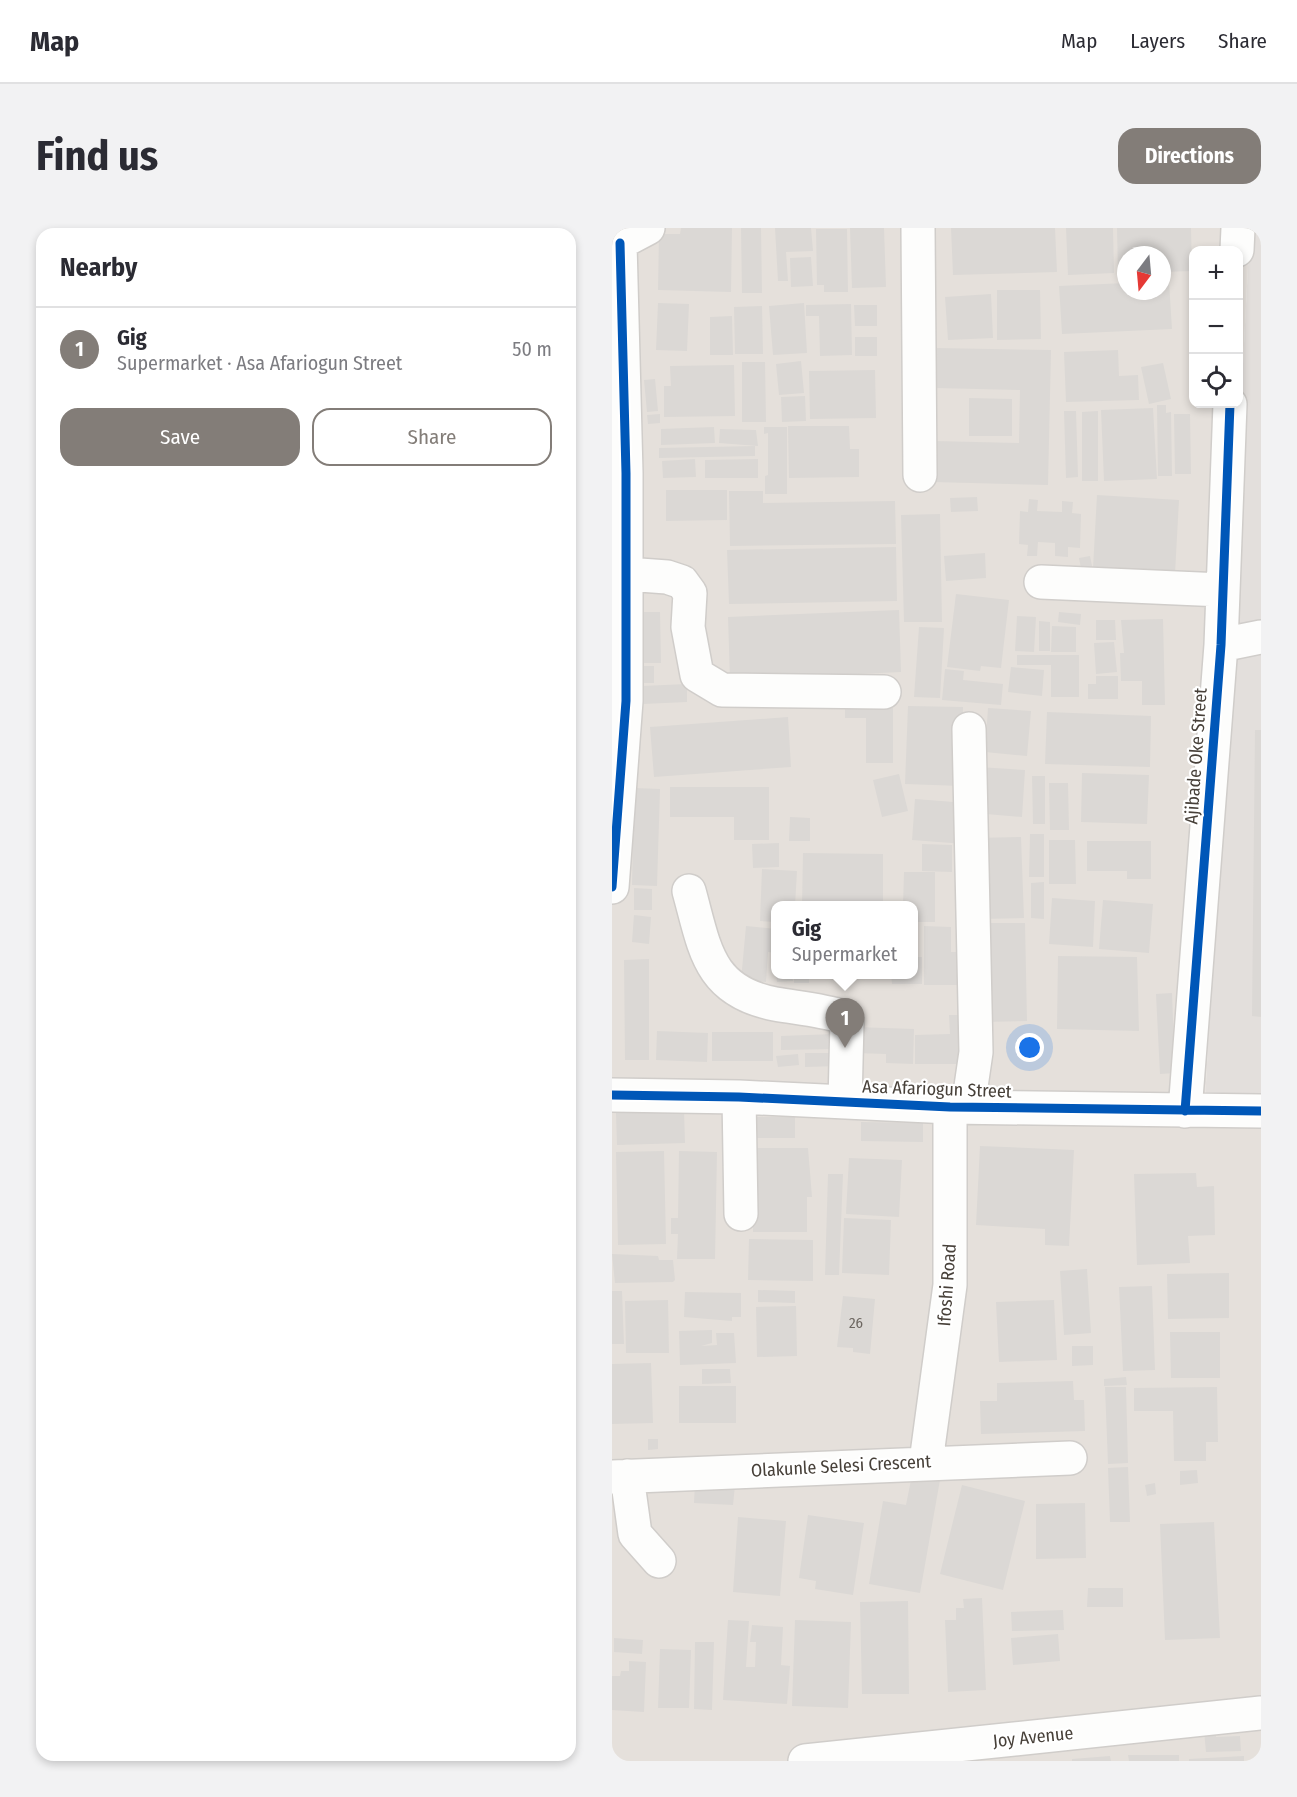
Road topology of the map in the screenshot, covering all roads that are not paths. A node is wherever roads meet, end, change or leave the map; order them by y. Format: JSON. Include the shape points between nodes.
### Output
{"nodes":[{"id":1,"x":648,"y":228,"type":"edge"},
{"id":2,"x":918,"y":228,"type":"edge"},
{"id":3,"x":1238,"y":228,"type":"edge"},
{"id":4,"x":616,"y":245,"type":"edge"},
{"id":5,"x":1237,"y":246,"type":"edge"},
{"id":6,"x":1230,"y":408,"type":"edge"},
{"id":7,"x":920,"y":475,"type":"dead end"},
{"id":8,"x":621,"y":557,"type":"edge"},
{"id":9,"x":1041,"y":582,"type":"dead end"},
{"id":10,"x":1222,"y":590,"type":"junction"},
{"id":11,"x":1261,"y":637,"type":"edge"},
{"id":12,"x":1221,"y":645,"type":"junction"},
{"id":13,"x":884,"y":692,"type":"dead end"},
{"id":14,"x":619,"y":699,"type":"edge"},
{"id":15,"x":969,"y":729,"type":"dead end"},
{"id":16,"x":612,"y":887,"type":"edge"},
{"id":17,"x":689,"y":891,"type":"dead end"},
{"id":18,"x":612,"y":1095,"type":"edge"},
{"id":19,"x":739,"y":1097,"type":"junction"},
{"id":20,"x":845,"y":1102,"type":"junction"},
{"id":21,"x":959,"y":1107,"type":"junction"},
{"id":22,"x":1185,"y":1111,"type":"junction"},
{"id":23,"x":1261,"y":1111,"type":"edge"},
{"id":24,"x":741,"y":1214,"type":"dead end"},
{"id":25,"x":1070,"y":1458,"type":"dead end"},
{"id":26,"x":926,"y":1462,"type":"junction"},
{"id":27,"x":620,"y":1477,"type":"edge"},
{"id":28,"x":659,"y":1561,"type":"dead end"},
{"id":29,"x":1261,"y":1713,"type":"edge"},
{"id":30,"x":805,"y":1761,"type":"edge"}],
"edges":[{"from":1,"to":4,"type":"street"},
{"from":2,"to":7,"type":"street"},
{"from":3,"to":5,"type":"street"},
{"from":4,"to":8,"type":"street"},
{"from":6,"to":10,"type":"street","name":"Ajibade Oke Street"},
{"from":8,"to":13,"type":"street","via":[[682,582],[690,593],[688,627],[697,675],[722,690]]},
{"from":8,"to":14,"type":"street"},
{"from":9,"to":10,"type":"street"},
{"from":10,"to":12,"type":"street","name":"Ajibade Oke Street"},
{"from":11,"to":12,"type":"street"},
{"from":12,"to":22,"type":"street","name":"Ajibade Oke Street"},
{"from":14,"to":16,"type":"street"},
{"from":15,"to":21,"type":"street","name":"Ifoshi Road","via":[[976,1052]]},
{"from":17,"to":20,"type":"street","via":[[706,953],[725,983],[752,999],[844,1017],[848,1022]]},
{"from":18,"to":19,"type":"street","name":"Asa Afariogun Street"},
{"from":19,"to":20,"type":"street","name":"Asa Afariogun Street"},
{"from":19,"to":24,"type":"street"},
{"from":20,"to":21,"type":"street","name":"Asa Afariogun Street"},
{"from":21,"to":22,"type":"street","name":"Asa Afariogun Street"},
{"from":21,"to":26,"type":"street","name":"Ifoshi Road","via":[[950,1285]]},
{"from":22,"to":23,"type":"street","name":"Asa Afariogun Street"},
{"from":25,"to":26,"type":"street","name":"Olakunle Selesi Crescent"},
{"from":26,"to":27,"type":"street","name":"Olakunle Selesi Crescent"},
{"from":27,"to":28,"type":"street","via":[[635,1534]]},
{"from":29,"to":30,"type":"street","name":"Joy Avenue"}]}
